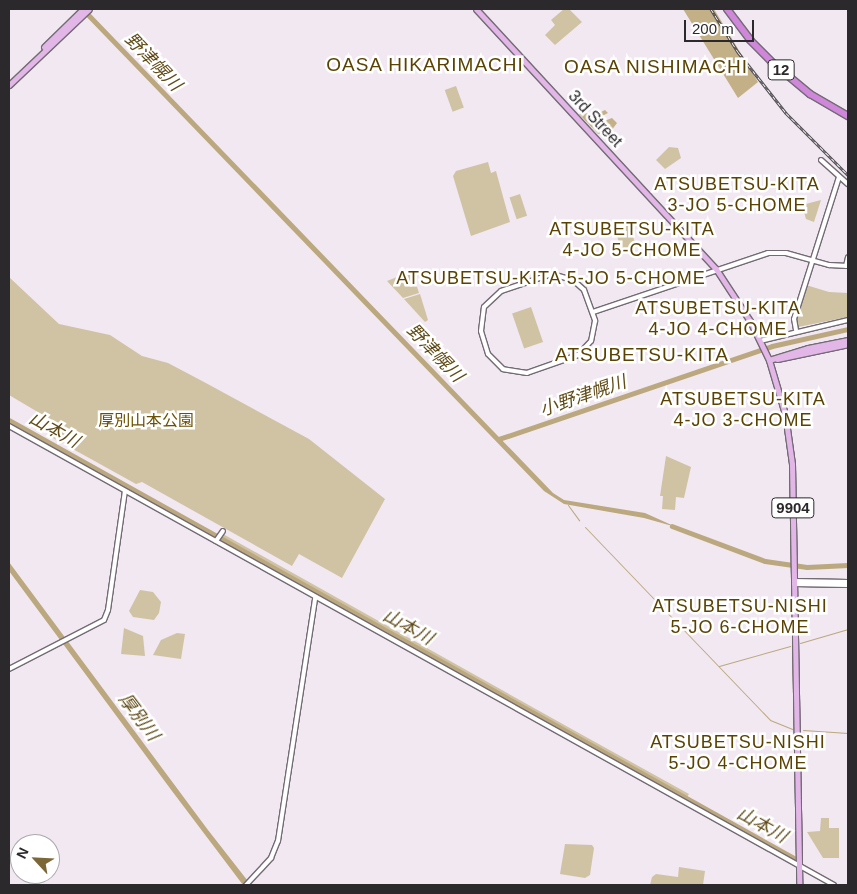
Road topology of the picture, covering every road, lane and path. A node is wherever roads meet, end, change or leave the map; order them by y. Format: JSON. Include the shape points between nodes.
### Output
{"nodes":[{"id":1,"x":83,"y":9,"type":"edge"},
{"id":2,"x":89,"y":9,"type":"edge"},
{"id":3,"x":476,"y":9,"type":"edge"},
{"id":4,"x":727,"y":9,"type":"edge"},
{"id":5,"x":72,"y":23,"type":"junction"},
{"id":6,"x":9,"y":81,"type":"edge"},
{"id":7,"x":9,"y":85,"type":"edge"},
{"id":8,"x":848,"y":116,"type":"edge"},
{"id":9,"x":821,"y":160,"type":"dead end"},
{"id":10,"x":839,"y":177,"type":"junction"},
{"id":11,"x":848,"y":184,"type":"edge"},
{"id":12,"x":848,"y":257,"type":"edge"},
{"id":13,"x":812,"y":260,"type":"junction"},
{"id":14,"x":847,"y":266,"type":"edge"},
{"id":15,"x":716,"y":269,"type":"junction"},
{"id":16,"x":592,"y":312,"type":"junction"},
{"id":17,"x":848,"y":320,"type":"edge"},
{"id":18,"x":796,"y":330,"type":"junction"},
{"id":19,"x":761,"y":342,"type":"junction"},
{"id":20,"x":848,"y":342,"type":"edge"},
{"id":21,"x":768,"y":357,"type":"junction"},
{"id":22,"x":9,"y":426,"type":"edge"},
{"id":23,"x":125,"y":491,"type":"junction"},
{"id":24,"x":222,"y":531,"type":"dead end"},
{"id":25,"x":218,"y":539,"type":"junction"},
{"id":26,"x":794,"y":581,"type":"junction"},
{"id":27,"x":848,"y":583,"type":"edge"},
{"id":28,"x":315,"y":598,"type":"junction"},
{"id":29,"x":9,"y":669,"type":"edge"},
{"id":30,"x":798,"y":866,"type":"junction"},
{"id":31,"x":246,"y":885,"type":"edge"},
{"id":32,"x":799,"y":885,"type":"edge"},
{"id":33,"x":834,"y":885,"type":"edge"}],
"edges":[{"from":1,"to":5,"type":"main road"},
{"from":2,"to":5,"type":"main road"},
{"from":3,"to":15,"type":"main road","name":"3rd Street"},
{"from":4,"to":8,"type":"highway","number":"12","via":[[771,62],[810,94]]},
{"from":5,"to":6,"type":"main road"},
{"from":5,"to":7,"type":"main road"},
{"from":9,"to":10,"type":"street"},
{"from":10,"to":11,"type":"street"},
{"from":10,"to":13,"type":"street"},
{"from":12,"to":14,"type":"street"},
{"from":13,"to":14,"type":"street"},
{"from":13,"to":15,"type":"street","via":[[786,253],[768,253]]},
{"from":13,"to":18,"type":"street","via":[[794,319]]},
{"from":15,"to":16,"type":"street"},
{"from":15,"to":19,"type":"main road","name":"3rd Street"},
{"from":16,"to":16,"type":"street","via":[[594,332],[582,352],[527,373],[514,373],[495,364],[480,331],[481,316],[493,296],[552,274],[569,278],[581,286]]},
{"from":17,"to":18,"type":"street"},
{"from":18,"to":19,"type":"street"},
{"from":19,"to":21,"type":"main road","name":"3rd Street"},
{"from":20,"to":21,"type":"main road"},
{"from":21,"to":26,"type":"main road","number":"9904","via":[[788,434]]},
{"from":22,"to":23,"type":"street"},
{"from":23,"to":25,"type":"street"},
{"from":23,"to":29,"type":"street","via":[[106,615],[96,626]]},
{"from":24,"to":25,"type":"street"},
{"from":25,"to":28,"type":"street"},
{"from":26,"to":27,"type":"street"},
{"from":26,"to":30,"type":"main road","number":"9904"},
{"from":28,"to":30,"type":"street"},
{"from":28,"to":31,"type":"street","via":[[279,836],[271,858]]},
{"from":30,"to":32,"type":"main road","number":"9904"},
{"from":30,"to":33,"type":"street"}]}
